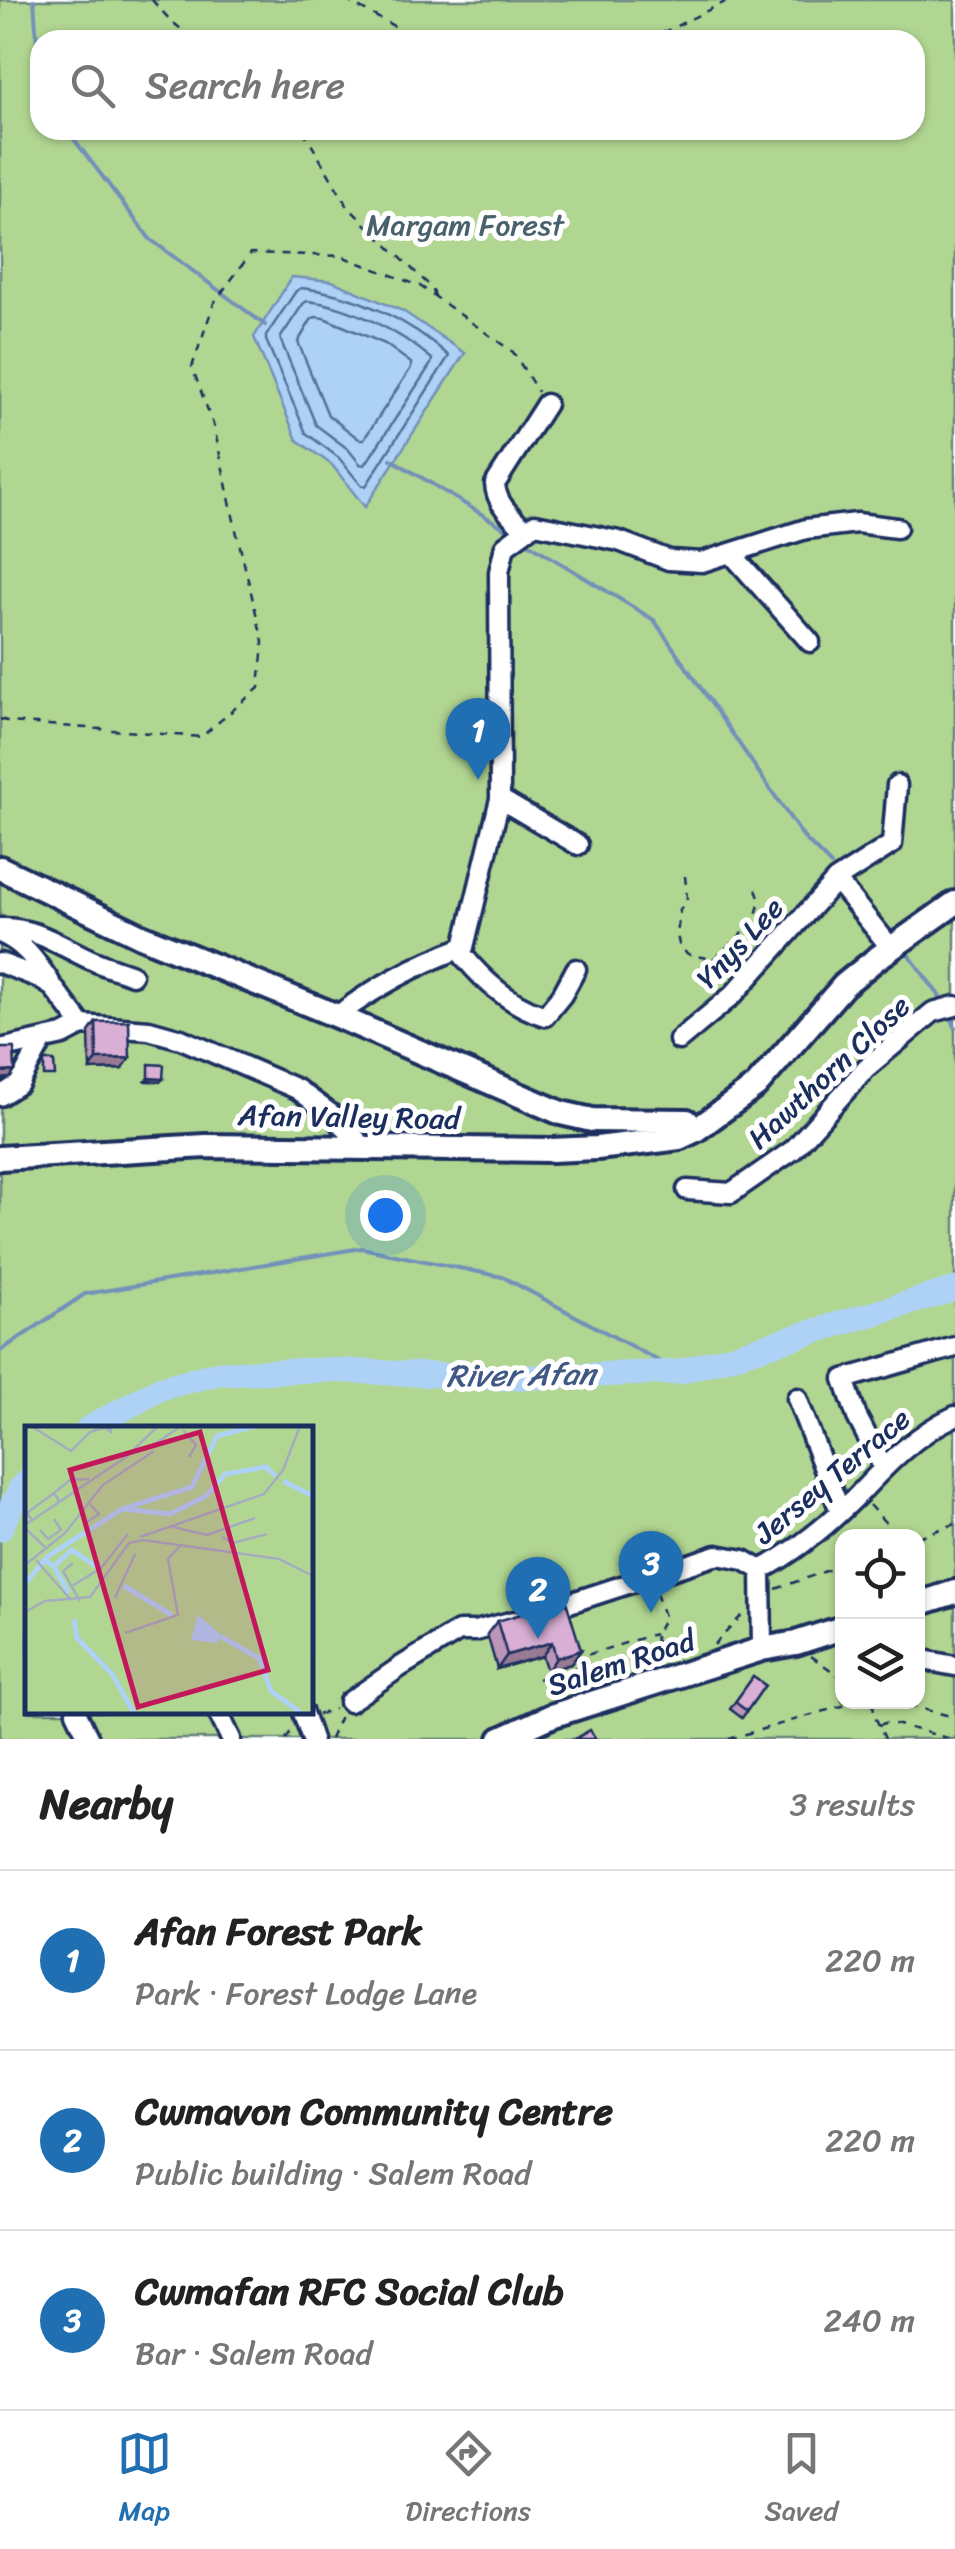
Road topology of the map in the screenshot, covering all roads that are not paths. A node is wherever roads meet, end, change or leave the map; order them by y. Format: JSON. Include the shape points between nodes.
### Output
{"nodes":[{"id":1,"x":546,"y":404,"type":"road end"},
{"id":2,"x":898,"y":528,"type":"dead end"},
{"id":3,"x":520,"y":534,"type":"junction"},
{"id":4,"x":731,"y":553,"type":"junction"},
{"id":5,"x":810,"y":642,"type":"dead end"},
{"id":6,"x":896,"y":785,"type":"dead end"},
{"id":7,"x":500,"y":798,"type":"junction"},
{"id":8,"x":578,"y":845,"type":"dead end"},
{"id":9,"x":0,"y":868,"type":"edge"},
{"id":10,"x":836,"y":880,"type":"junction"},
{"id":11,"x":955,"y":902,"type":"edge"},
{"id":12,"x":0,"y":930,"type":"edge"},
{"id":13,"x":891,"y":948,"type":"junction"},
{"id":14,"x":458,"y":949,"type":"junction"},
{"id":15,"x":0,"y":963,"type":"edge"},
{"id":16,"x":576,"y":969,"type":"dead end"},
{"id":17,"x":132,"y":974,"type":"dead end"},
{"id":18,"x":53,"y":987,"type":"junction"},
{"id":19,"x":955,"y":1006,"type":"edge"},
{"id":20,"x":337,"y":1016,"type":"junction"},
{"id":21,"x":82,"y":1025,"type":"junction"},
{"id":22,"x":43,"y":1040,"type":"junction"},
{"id":23,"x":680,"y":1040,"type":"dead end"},
{"id":24,"x":0,"y":1049,"type":"edge"},
{"id":25,"x":0,"y":1096,"type":"edge"},
{"id":26,"x":696,"y":1130,"type":"junction"},
{"id":27,"x":364,"y":1146,"type":"junction"},
{"id":28,"x":0,"y":1158,"type":"edge"},
{"id":29,"x":686,"y":1190,"type":"dead end"},
{"id":30,"x":955,"y":1347,"type":"edge"},
{"id":31,"x":798,"y":1398,"type":"dead end"},
{"id":32,"x":955,"y":1416,"type":"edge"},
{"id":33,"x":883,"y":1466,"type":"junction"},
{"id":34,"x":840,"y":1511,"type":"junction"},
{"id":35,"x":760,"y":1570,"type":"junction"},
{"id":36,"x":955,"y":1592,"type":"edge"},
{"id":37,"x":925,"y":1602,"type":"edge"},
{"id":38,"x":835,"y":1635,"type":"edge"},
{"id":39,"x":762,"y":1649,"type":"junction"},
{"id":40,"x":925,"y":1661,"type":"edge"},
{"id":41,"x":955,"y":1666,"type":"edge"},
{"id":42,"x":349,"y":1702,"type":"road end"},
{"id":43,"x":77,"y":1714,"type":"edge"},
{"id":44,"x":219,"y":1714,"type":"edge"},
{"id":45,"x":304,"y":1717,"type":"edge"},
{"id":46,"x":90,"y":1739,"type":"edge"},
{"id":47,"x":231,"y":1739,"type":"edge"},
{"id":48,"x":312,"y":1739,"type":"edge"},
{"id":49,"x":501,"y":1739,"type":"edge"}],
"edges":[{"from":1,"to":3,"type":"street","via":[[496,484]]},
{"from":2,"to":4,"type":"street","via":[[857,523],[806,530]]},
{"from":3,"to":4,"type":"street","via":[[535,524],[668,560],[702,562]]},
{"from":3,"to":7,"type":"street","via":[[505,546],[498,572]]},
{"from":4,"to":5,"type":"street"},
{"from":6,"to":10,"type":"street","name":"Ynys Lee","via":[[892,844]]},
{"from":7,"to":8,"type":"street"},
{"from":7,"to":14,"type":"street"},
{"from":9,"to":20,"type":"main road","via":[[141,936]]},
{"from":10,"to":13,"type":"street"},
{"from":10,"to":23,"type":"street","name":"Ynys Lee","via":[[733,996]]},
{"from":11,"to":13,"type":"main road"},
{"from":12,"to":17,"type":"street","via":[[41,935]]},
{"from":12,"to":18,"type":"street","via":[[33,958]]},
{"from":13,"to":26,"type":"main road","via":[[844,986],[756,1086]]},
{"from":14,"to":16,"type":"street","via":[[488,983],[545,1016]]},
{"from":14,"to":20,"type":"street","via":[[365,994]]},
{"from":15,"to":18,"type":"street"},
{"from":18,"to":21,"type":"street"},
{"from":19,"to":29,"type":"street","name":"Hawthorn Close","via":[[933,1012],[866,1068],[794,1150],[731,1193]]},
{"from":20,"to":26,"type":"main road","via":[[561,1113],[592,1120],[687,1121]]},
{"from":21,"to":22,"type":"street"},
{"from":21,"to":27,"type":"street","via":[[181,1039],[297,1089]]},
{"from":22,"to":24,"type":"street"},
{"from":22,"to":25,"type":"street","via":[[19,1084]]},
{"from":26,"to":27,"type":"main road","name":"Afan Valley Road","via":[[597,1148]]},
{"from":27,"to":28,"type":"main road","name":"Afan Valley Road","via":[[206,1146]]},
{"from":30,"to":33,"type":"street","via":[[844,1380]]},
{"from":31,"to":34,"type":"street"},
{"from":32,"to":33,"type":"street","name":"Jersey Terrace"},
{"from":33,"to":34,"type":"street","name":"Jersey Terrace"},
{"from":34,"to":35,"type":"street","name":"Jersey Terrace","via":[[790,1555]]},
{"from":35,"to":39,"type":"street","name":"Jersey Terrace"},
{"from":35,"to":42,"type":"street","via":[[717,1555],[486,1629],[459,1631]]},
{"from":36,"to":37,"type":"main road"},
{"from":38,"to":39,"type":"main road","name":"Salem Road"},
{"from":39,"to":49,"type":"main road","name":"Salem Road","via":[[552,1716]]},
{"from":40,"to":41,"type":"street"},
{"from":43,"to":46,"type":"street"},
{"from":44,"to":47,"type":"street"},
{"from":45,"to":48,"type":"street"}]}
